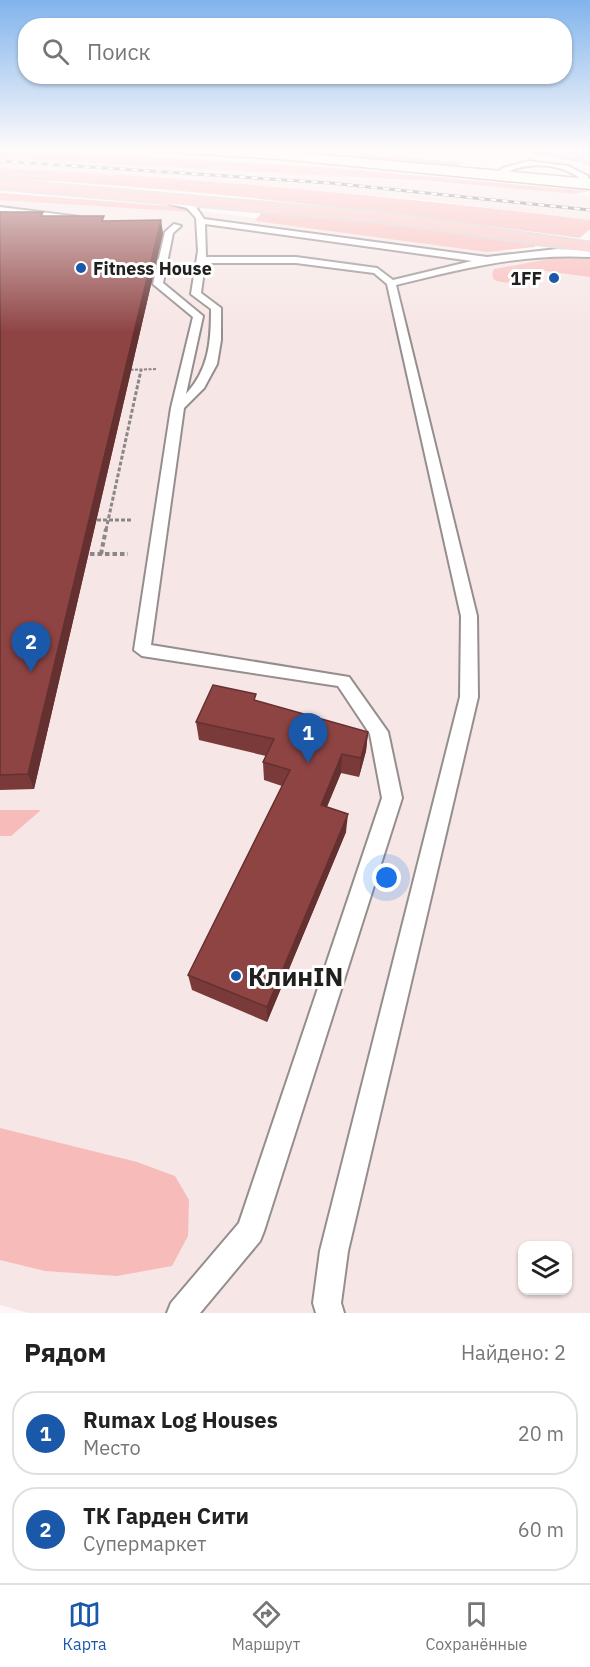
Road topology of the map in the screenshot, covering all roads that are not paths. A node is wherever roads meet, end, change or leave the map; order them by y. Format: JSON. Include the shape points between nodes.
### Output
{"nodes":[{"id":1,"x":2,"y":209,"type":"edge"},
{"id":2,"x":193,"y":209,"type":"edge"},
{"id":3,"x":295,"y":209,"type":"edge"},
{"id":4,"x":0,"y":215,"type":"edge"},
{"id":5,"x":80,"y":219,"type":"junction"},
{"id":6,"x":91,"y":220,"type":"edge"},
{"id":7,"x":187,"y":224,"type":"junction"},
{"id":8,"x":590,"y":247,"type":"edge"},
{"id":9,"x":590,"y":254,"type":"edge"},
{"id":10,"x":201,"y":260,"type":"junction"},
{"id":11,"x":488,"y":260,"type":"junction"},
{"id":12,"x":377,"y":271,"type":"junction"},
{"id":13,"x":429,"y":275,"type":"junction"},
{"id":14,"x":391,"y":283,"type":"junction"},
{"id":15,"x":177,"y":408,"type":"junction"},
{"id":16,"x":181,"y":1313,"type":"edge"},
{"id":17,"x":330,"y":1313,"type":"edge"}],
"edges":[{"from":1,"to":5,"type":"lane"},
{"from":2,"to":7,"type":"lane","via":[[198,213]]},
{"from":3,"to":8,"type":"main road","via":[[388,218]]},
{"from":4,"to":5,"type":"lane"},
{"from":5,"to":6,"type":"lane"},
{"from":7,"to":10,"type":"lane"},
{"from":7,"to":11,"type":"lane"},
{"from":7,"to":15,"type":"lane","via":[[169,232],[158,284],[198,316]]},
{"from":9,"to":11,"type":"lane","via":[[557,252]]},
{"from":10,"to":12,"type":"lane","via":[[297,260]]},
{"from":10,"to":15,"type":"lane","via":[[196,294],[216,308],[211,372],[199,390]]},
{"from":11,"to":13,"type":"lane"},
{"from":12,"to":13,"type":"lane"},
{"from":12,"to":14,"type":"lane"},
{"from":13,"to":14,"type":"lane"},
{"from":14,"to":17,"type":"lane","via":[[469,616],[469,698],[334,1251],[327,1303]]},
{"from":15,"to":16,"type":"lane","via":[[142,650],[343,681],[379,732],[392,798],[250,1231]]}]}
